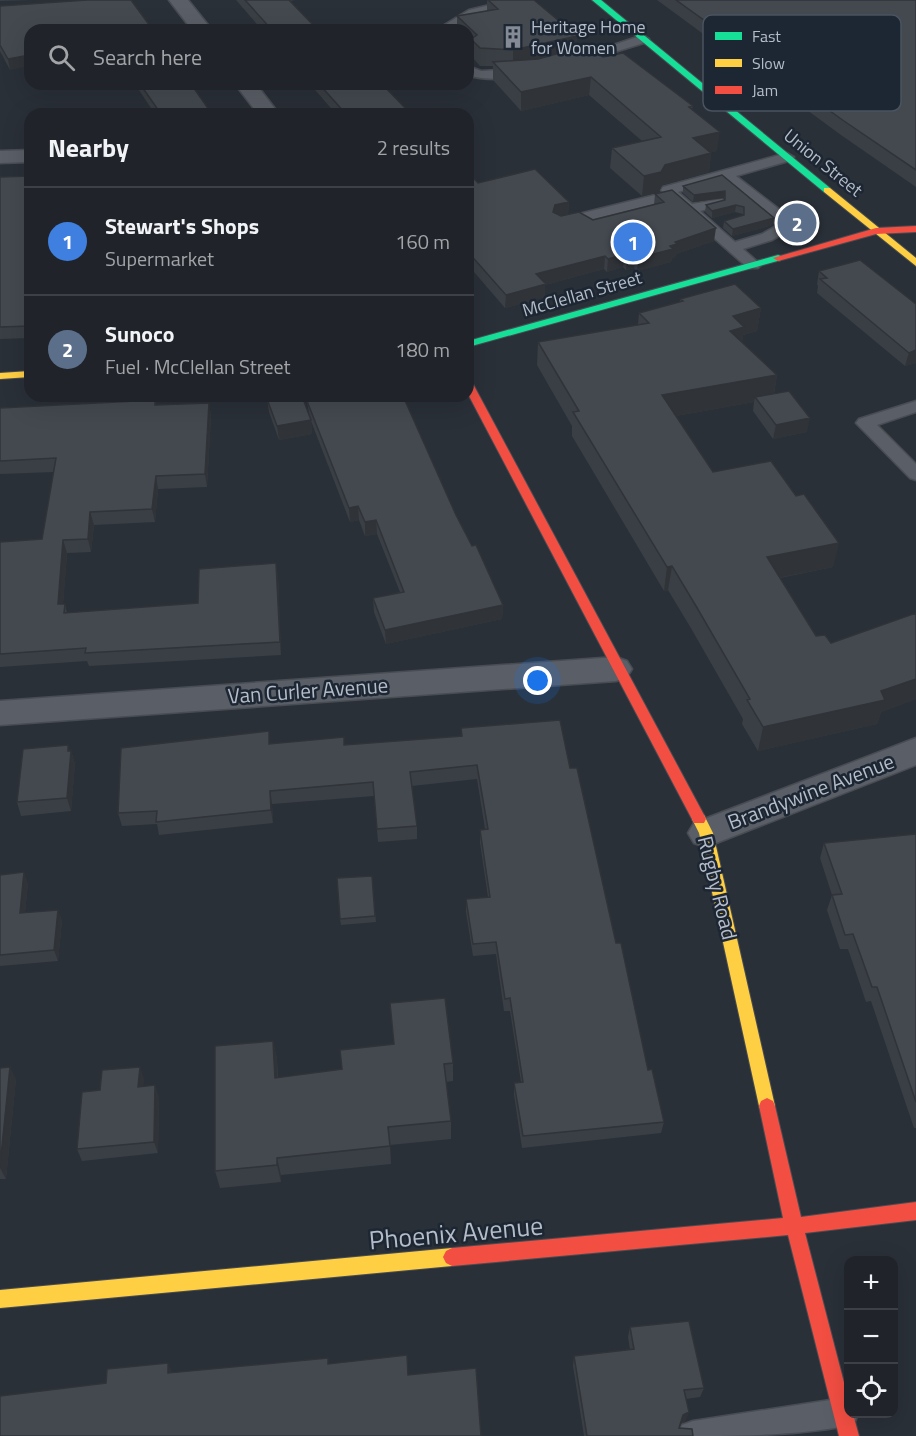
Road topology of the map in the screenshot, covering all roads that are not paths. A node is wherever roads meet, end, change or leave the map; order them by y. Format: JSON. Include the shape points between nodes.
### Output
{"nodes":[{"id":1,"x":178,"y":0,"type":"edge"},
{"id":2,"x":525,"y":0,"type":"edge"},
{"id":3,"x":596,"y":0,"type":"edge"},
{"id":4,"x":197,"y":24,"type":"edge"},
{"id":5,"x":453,"y":24,"type":"edge"},
{"id":6,"x":643,"y":39,"type":"junction"},
{"id":7,"x":566,"y":63,"type":"edge"},
{"id":8,"x":538,"y":69,"type":"edge"},
{"id":9,"x":474,"y":73,"type":"edge"},
{"id":10,"x":703,"y":88,"type":"edge"},
{"id":11,"x":250,"y":90,"type":"edge"},
{"id":12,"x":264,"y":108,"type":"edge"},
{"id":13,"x":731,"y":111,"type":"edge"},
{"id":14,"x":24,"y":156,"type":"edge"},
{"id":15,"x":787,"y":157,"type":"junction"},
{"id":16,"x":0,"y":158,"type":"edge"},
{"id":17,"x":725,"y":174,"type":"junction"},
{"id":18,"x":673,"y":195,"type":"junction"},
{"id":19,"x":717,"y":202,"type":"edge"},
{"id":20,"x":689,"y":209,"type":"junction"},
{"id":21,"x":727,"y":221,"type":"edge"},
{"id":22,"x":560,"y":223,"type":"edge"},
{"id":23,"x":708,"y":225,"type":"junction"},
{"id":24,"x":916,"y":229,"type":"edge"},
{"id":25,"x":876,"y":231,"type":"junction"},
{"id":26,"x":733,"y":247,"type":"junction"},
{"id":27,"x":916,"y":263,"type":"edge"},
{"id":28,"x":753,"y":265,"type":"junction"},
{"id":29,"x":474,"y":342,"type":"edge"},
{"id":30,"x":24,"y":374,"type":"edge"},
{"id":31,"x":0,"y":376,"type":"edge"},
{"id":32,"x":474,"y":396,"type":"edge"},
{"id":33,"x":916,"y":406,"type":"edge"},
{"id":34,"x":916,"y":474,"type":"edge"},
{"id":35,"x":616,"y":669,"type":"junction"},
{"id":36,"x":0,"y":713,"type":"edge"},
{"id":37,"x":916,"y":752,"type":"edge"},
{"id":38,"x":706,"y":834,"type":"junction"},
{"id":39,"x":916,"y":1211,"type":"edge"},
{"id":40,"x":794,"y":1226,"type":"junction"},
{"id":41,"x":0,"y":1299,"type":"edge"},
{"id":42,"x":846,"y":1425,"type":"edge"},
{"id":43,"x":693,"y":1436,"type":"edge"}],
"edges":[{"from":1,"to":4,"type":"street"},
{"from":2,"to":5,"type":"lane","via":[[473,13]]},
{"from":3,"to":6,"type":"street","name":"Union Street"},
{"from":6,"to":7,"type":"lane"},
{"from":6,"to":10,"type":"street","name":"Union Street"},
{"from":8,"to":9,"type":"lane","via":[[516,75]]},
{"from":11,"to":12,"type":"street"},
{"from":13,"to":15,"type":"street","name":"Union Street"},
{"from":14,"to":16,"type":"street"},
{"from":15,"to":17,"type":"lane"},
{"from":15,"to":25,"type":"street","name":"Union Street"},
{"from":17,"to":18,"type":"lane","via":[[668,190]]},
{"from":17,"to":26,"type":"lane","via":[[744,195],[783,223],[783,228],[767,237]]},
{"from":18,"to":20,"type":"lane"},
{"from":18,"to":22,"type":"lane"},
{"from":19,"to":20,"type":"lane"},
{"from":20,"to":23,"type":"lane"},
{"from":21,"to":23,"type":"lane"},
{"from":23,"to":26,"type":"lane"},
{"from":24,"to":25,"type":"street","name":"McClellan Street"},
{"from":25,"to":27,"type":"street","name":"Union Street"},
{"from":25,"to":28,"type":"street","name":"McClellan Street"},
{"from":26,"to":28,"type":"lane"},
{"from":28,"to":29,"type":"street","name":"McClellan Street"},
{"from":30,"to":31,"type":"street"},
{"from":32,"to":35,"type":"street","name":"Rugby Road"},
{"from":33,"to":34,"type":"lane","via":[[865,423]]},
{"from":35,"to":36,"type":"street","name":"Van Curler Avenue"},
{"from":35,"to":38,"type":"street","name":"Rugby Road"},
{"from":37,"to":38,"type":"street","name":"Brandywine Avenue"},
{"from":38,"to":40,"type":"street","name":"Rugby Road"},
{"from":39,"to":40,"type":"street","name":"Phoenix Avenue"},
{"from":40,"to":41,"type":"street","name":"Phoenix Avenue"},
{"from":40,"to":42,"type":"street","name":"Rugby Road"},
{"from":42,"to":43,"type":"lane"}]}
